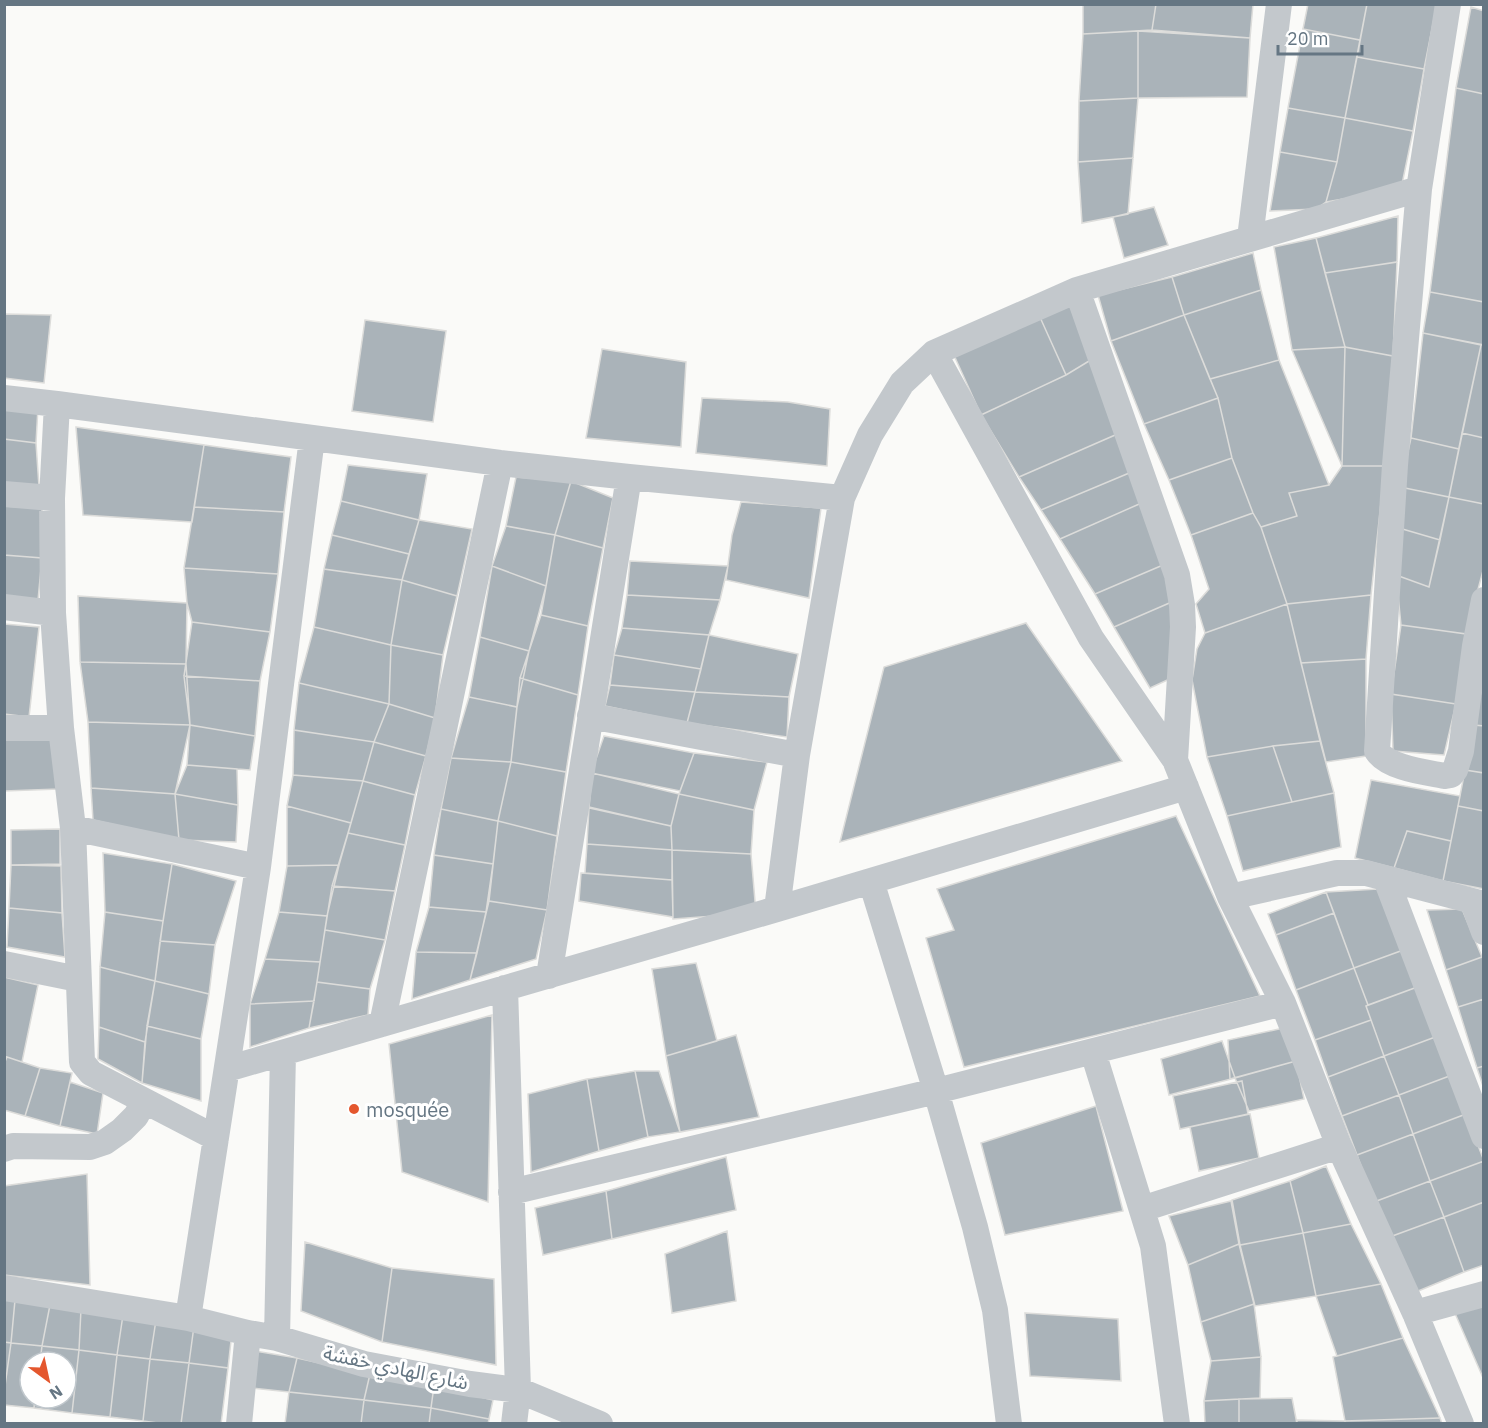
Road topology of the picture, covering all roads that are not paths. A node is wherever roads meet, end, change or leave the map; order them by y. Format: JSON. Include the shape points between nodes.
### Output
{"nodes":[{"id":1,"x":1279,"y":4,"type":"edge"},
{"id":2,"x":1448,"y":4,"type":"edge"},
{"id":3,"x":1419,"y":189,"type":"junction"},
{"id":4,"x":1250,"y":238,"type":"junction"},
{"id":5,"x":1077,"y":290,"type":"junction"},
{"id":6,"x":934,"y":353,"type":"junction"},
{"id":7,"x":4,"y":398,"type":"edge"},
{"id":8,"x":57,"y":404,"type":"junction"},
{"id":9,"x":312,"y":438,"type":"junction"},
{"id":10,"x":500,"y":463,"type":"junction"},
{"id":11,"x":629,"y":477,"type":"junction"},
{"id":12,"x":4,"y":494,"type":"edge"},
{"id":13,"x":52,"y":498,"type":"junction"},
{"id":14,"x":842,"y":498,"type":"junction"},
{"id":15,"x":1484,"y":600,"type":"edge"},
{"id":16,"x":4,"y":607,"type":"edge"},
{"id":17,"x":53,"y":613,"type":"junction"},
{"id":18,"x":590,"y":716,"type":"junction"},
{"id":19,"x":4,"y":728,"type":"edge"},
{"id":20,"x":61,"y":728,"type":"junction"},
{"id":21,"x":797,"y":755,"type":"junction"},
{"id":22,"x":1175,"y":760,"type":"junction"},
{"id":23,"x":1186,"y":787,"type":"junction"},
{"id":24,"x":73,"y":828,"type":"junction"},
{"id":25,"x":258,"y":867,"type":"junction"},
{"id":26,"x":1386,"y":879,"type":"junction"},
{"id":27,"x":871,"y":881,"type":"junction"},
{"id":28,"x":1230,"y":897,"type":"junction"},
{"id":29,"x":1478,"y":903,"type":"edge"},
{"id":30,"x":777,"y":909,"type":"junction"},
{"id":31,"x":1484,"y":932,"type":"edge"},
{"id":32,"x":4,"y":964,"type":"edge"},
{"id":33,"x":549,"y":976,"type":"junction"},
{"id":34,"x":78,"y":979,"type":"junction"},
{"id":35,"x":505,"y":988,"type":"junction"},
{"id":36,"x":1283,"y":1004,"type":"junction"},
{"id":37,"x":382,"y":1024,"type":"junction"},
{"id":38,"x":1093,"y":1052,"type":"junction"},
{"id":39,"x":283,"y":1053,"type":"junction"},
{"id":40,"x":227,"y":1069,"type":"junction"},
{"id":41,"x":936,"y":1090,"type":"junction"},
{"id":42,"x":144,"y":1101,"type":"junction"},
{"id":43,"x":1484,"y":1136,"type":"edge"},
{"id":44,"x":216,"y":1138,"type":"junction"},
{"id":45,"x":7,"y":1146,"type":"edge"},
{"id":46,"x":1339,"y":1146,"type":"junction"},
{"id":47,"x":511,"y":1192,"type":"junction"},
{"id":48,"x":1142,"y":1209,"type":"junction"},
{"id":49,"x":4,"y":1288,"type":"edge"},
{"id":50,"x":1484,"y":1294,"type":"edge"},
{"id":51,"x":1415,"y":1313,"type":"junction"},
{"id":52,"x":188,"y":1318,"type":"junction"},
{"id":53,"x":248,"y":1333,"type":"junction"},
{"id":54,"x":277,"y":1338,"type":"junction"},
{"id":55,"x":518,"y":1390,"type":"junction"},
{"id":56,"x":239,"y":1424,"type":"edge"},
{"id":57,"x":514,"y":1424,"type":"edge"},
{"id":58,"x":600,"y":1424,"type":"edge"},
{"id":59,"x":1009,"y":1424,"type":"edge"},
{"id":60,"x":1177,"y":1424,"type":"edge"},
{"id":61,"x":1461,"y":1424,"type":"edge"}],
"edges":[{"from":1,"to":4,"type":"street"},
{"from":2,"to":3,"type":"street"},
{"from":3,"to":4,"type":"street"},
{"from":3,"to":15,"type":"street","via":[[1380,695],[1377,751],[1384,759],[1445,776],[1455,770]]},
{"from":4,"to":5,"type":"street"},
{"from":5,"to":6,"type":"street"},
{"from":5,"to":22,"type":"street","via":[[1177,575],[1183,627]]},
{"from":6,"to":14,"type":"street","via":[[902,383],[870,435]]},
{"from":6,"to":22,"type":"street","via":[[1091,638]]},
{"from":7,"to":8,"type":"street"},
{"from":8,"to":9,"type":"street"},
{"from":8,"to":13,"type":"street"},
{"from":9,"to":10,"type":"street"},
{"from":9,"to":25,"type":"street"},
{"from":10,"to":11,"type":"street"},
{"from":10,"to":37,"type":"street"},
{"from":11,"to":14,"type":"street"},
{"from":11,"to":18,"type":"street"},
{"from":12,"to":13,"type":"street"},
{"from":13,"to":17,"type":"street"},
{"from":14,"to":21,"type":"street"},
{"from":16,"to":17,"type":"street"},
{"from":17,"to":20,"type":"street"},
{"from":18,"to":21,"type":"street"},
{"from":18,"to":33,"type":"street"},
{"from":19,"to":20,"type":"street"},
{"from":20,"to":24,"type":"street"},
{"from":21,"to":30,"type":"street"},
{"from":22,"to":23,"type":"street"},
{"from":23,"to":27,"type":"street"},
{"from":23,"to":28,"type":"street"},
{"from":24,"to":25,"type":"street"},
{"from":24,"to":34,"type":"street"},
{"from":25,"to":40,"type":"street"},
{"from":26,"to":28,"type":"street","via":[[1366,873],[1336,873]]},
{"from":26,"to":29,"type":"street"},
{"from":26,"to":43,"type":"street"},
{"from":27,"to":30,"type":"street"},
{"from":27,"to":41,"type":"street"},
{"from":28,"to":36,"type":"street"},
{"from":29,"to":31,"type":"street"},
{"from":30,"to":33,"type":"street"},
{"from":32,"to":34,"type":"street"},
{"from":33,"to":35,"type":"street"},
{"from":34,"to":42,"type":"street","via":[[82,1062],[91,1073]]},
{"from":35,"to":37,"type":"street"},
{"from":35,"to":47,"type":"street"},
{"from":36,"to":38,"type":"street"},
{"from":36,"to":46,"type":"street"},
{"from":37,"to":39,"type":"street"},
{"from":38,"to":41,"type":"street"},
{"from":38,"to":48,"type":"street"},
{"from":39,"to":40,"type":"street"},
{"from":39,"to":54,"type":"street"},
{"from":40,"to":44,"type":"street"},
{"from":41,"to":47,"type":"street"},
{"from":41,"to":59,"type":"street","via":[[995,1310]]},
{"from":42,"to":44,"type":"street"},
{"from":42,"to":45,"type":"street","via":[[122,1130],[90,1148]]},
{"from":44,"to":52,"type":"street"},
{"from":46,"to":48,"type":"street"},
{"from":46,"to":51,"type":"street"},
{"from":47,"to":55,"type":"street"},
{"from":48,"to":60,"type":"street","via":[[1154,1246]]},
{"from":49,"to":52,"type":"street","name":"شارع الهادي خفشة"},
{"from":50,"to":51,"type":"street"},
{"from":51,"to":61,"type":"street"},
{"from":52,"to":53,"type":"street","name":"شارع الهادي خفشة"},
{"from":53,"to":54,"type":"street","name":"شارع الهادي خفشة"},
{"from":53,"to":56,"type":"street"},
{"from":54,"to":55,"type":"street","name":"شارع الهادي خفشة","via":[[364,1364]]},
{"from":55,"to":57,"type":"street"},
{"from":55,"to":58,"type":"street","name":"شارع الهادي خفشة"}]}
